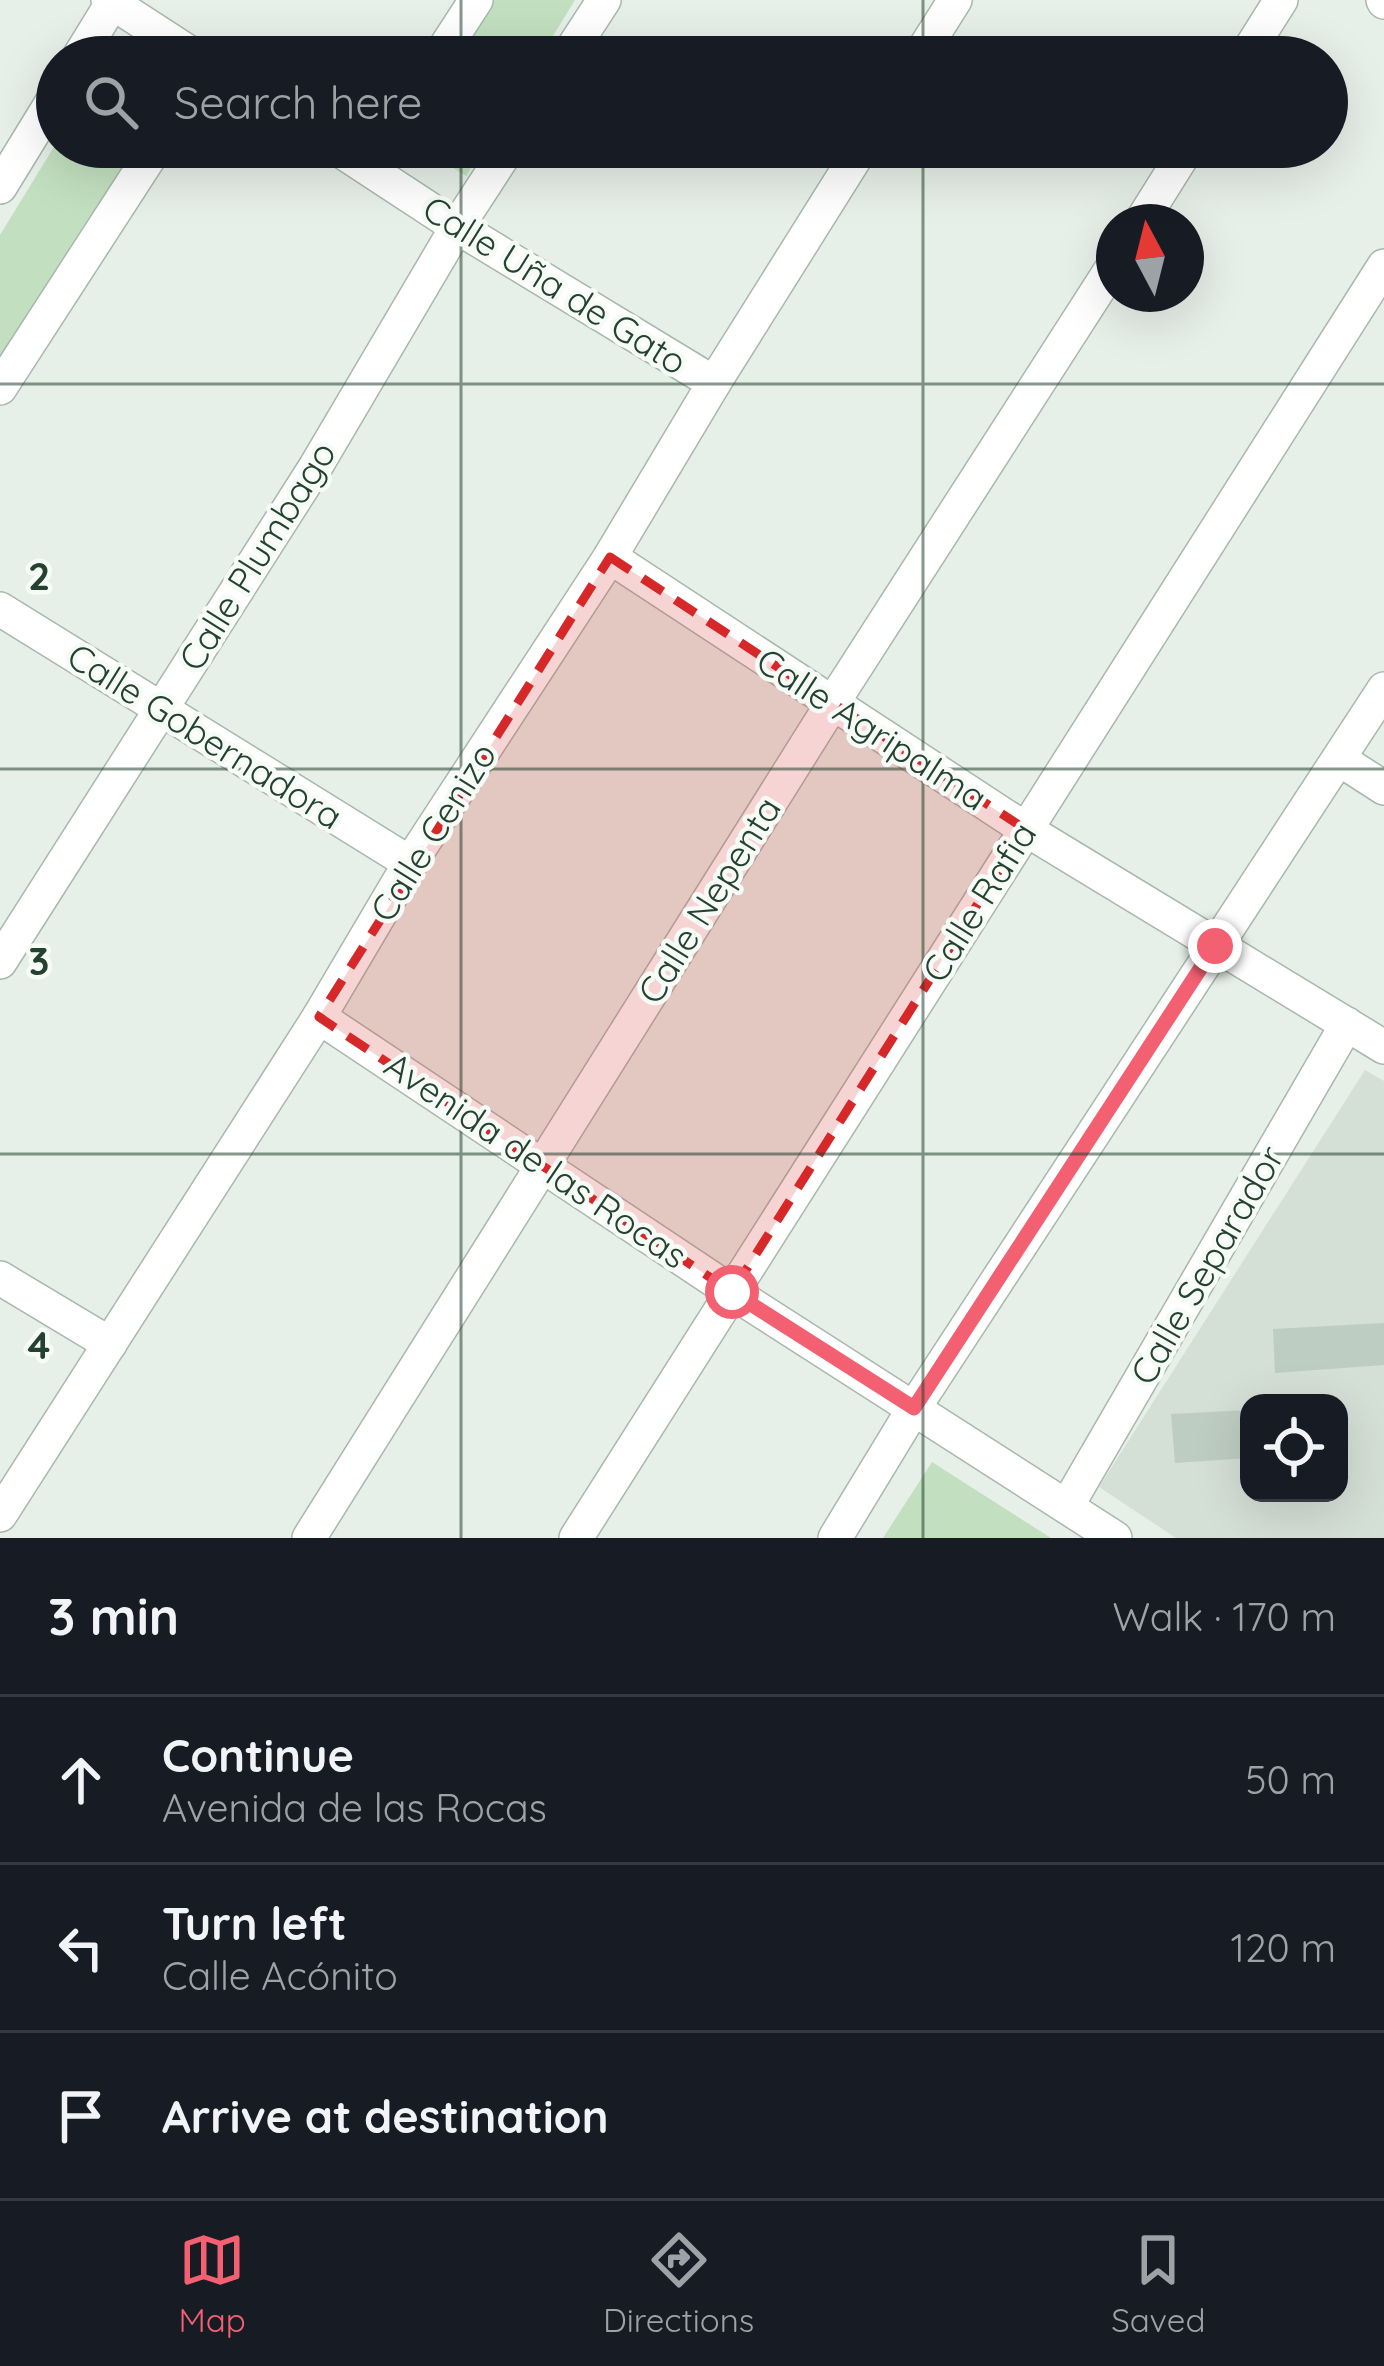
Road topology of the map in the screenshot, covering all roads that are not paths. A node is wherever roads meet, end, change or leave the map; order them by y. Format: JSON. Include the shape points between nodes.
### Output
{"nodes":[{"id":1,"x":476,"y":0,"type":"edge"},
{"id":2,"x":604,"y":0,"type":"edge"},
{"id":3,"x":955,"y":0,"type":"edge"},
{"id":4,"x":1281,"y":0,"type":"edge"},
{"id":5,"x":111,"y":1,"type":"edge"},
{"id":6,"x":92,"y":36,"type":"edge"},
{"id":7,"x":164,"y":36,"type":"edge"},
{"id":8,"x":453,"y":36,"type":"edge"},
{"id":9,"x":581,"y":36,"type":"edge"},
{"id":10,"x":932,"y":36,"type":"edge"},
{"id":11,"x":1258,"y":36,"type":"edge"},
{"id":12,"x":36,"y":129,"type":"edge"},
{"id":13,"x":142,"y":168,"type":"edge"},
{"id":14,"x":387,"y":168,"type":"edge"},
{"id":15,"x":495,"y":168,"type":"edge"},
{"id":16,"x":849,"y":168,"type":"edge"},
{"id":17,"x":1175,"y":168,"type":"edge"},
{"id":18,"x":0,"y":188,"type":"edge"},
{"id":19,"x":1152,"y":204,"type":"edge"},
{"id":20,"x":457,"y":227,"type":"junction"},
{"id":21,"x":1384,"y":266,"type":"edge"},
{"id":22,"x":1096,"y":293,"type":"edge"},
{"id":23,"x":714,"y":383,"type":"junction"},
{"id":24,"x":0,"y":388,"type":"edge"},
{"id":25,"x":610,"y":557,"type":"junction"},
{"id":26,"x":0,"y":609,"type":"edge"},
{"id":27,"x":1384,"y":688,"type":"edge"},
{"id":28,"x":832,"y":704,"type":"junction"},
{"id":29,"x":160,"y":710,"type":"junction"},
{"id":30,"x":1339,"y":759,"type":"junction"},
{"id":31,"x":1384,"y":788,"type":"edge"},
{"id":32,"x":1025,"y":829,"type":"junction"},
{"id":33,"x":410,"y":863,"type":"junction"},
{"id":34,"x":1215,"y":946,"type":"junction"},
{"id":35,"x":0,"y":962,"type":"edge"},
{"id":36,"x":319,"y":1017,"type":"junction"},
{"id":37,"x":1347,"y":1024,"type":"junction"},
{"id":38,"x":1384,"y":1047,"type":"edge"},
{"id":39,"x":545,"y":1164,"type":"junction"},
{"id":40,"x":0,"y":1278,"type":"edge"},
{"id":41,"x":732,"y":1292,"type":"junction"},
{"id":42,"x":110,"y":1344,"type":"junction"},
{"id":43,"x":914,"y":1408,"type":"junction"},
{"id":44,"x":1067,"y":1505,"type":"junction"},
{"id":45,"x":0,"y":1514,"type":"edge"},
{"id":46,"x":309,"y":1538,"type":"edge"},
{"id":47,"x":576,"y":1538,"type":"edge"},
{"id":48,"x":835,"y":1538,"type":"edge"},
{"id":49,"x":1115,"y":1538,"type":"edge"}],
"edges":[{"from":1,"to":8,"type":"street"},
{"from":2,"to":9,"type":"street"},
{"from":3,"to":10,"type":"street"},
{"from":4,"to":11,"type":"street"},
{"from":5,"to":6,"type":"street"},
{"from":5,"to":7,"type":"street"},
{"from":12,"to":18,"type":"street"},
{"from":13,"to":24,"type":"street"},
{"from":14,"to":20,"type":"street","name":"Calle Uña de Gato"},
{"from":15,"to":20,"type":"street","name":"Calle Plumbago"},
{"from":16,"to":23,"type":"street","name":"Calle Cenizo"},
{"from":17,"to":19,"type":"street"},
{"from":20,"to":23,"type":"street","name":"Calle Uña de Gato"},
{"from":20,"to":29,"type":"street","name":"Calle Plumbago"},
{"from":21,"to":32,"type":"street","name":"Calle Rafia"},
{"from":22,"to":28,"type":"street","name":"Calle Nepenta"},
{"from":23,"to":25,"type":"street","name":"Calle Cenizo"},
{"from":25,"to":28,"type":"street","name":"Calle Agripalma"},
{"from":25,"to":33,"type":"street","name":"Calle Cenizo"},
{"from":26,"to":29,"type":"street","name":"Calle Gobernadora"},
{"from":27,"to":30,"type":"street"},
{"from":28,"to":32,"type":"street","name":"Calle Agripalma"},
{"from":28,"to":39,"type":"street","name":"Calle Nepenta"},
{"from":29,"to":33,"type":"street","name":"Calle Gobernadora"},
{"from":29,"to":35,"type":"street","name":"Calle Plumbago"},
{"from":30,"to":31,"type":"street"},
{"from":30,"to":34,"type":"street"},
{"from":32,"to":34,"type":"street","name":"Calle Agripalma"},
{"from":32,"to":41,"type":"street","name":"Calle Rafia"},
{"from":33,"to":36,"type":"street","name":"Calle Cenizo"},
{"from":34,"to":37,"type":"street","name":"Calle Agripalma"},
{"from":34,"to":43,"type":"street"},
{"from":36,"to":39,"type":"street","name":"Avenida de las Rocas"},
{"from":36,"to":42,"type":"street","name":"Calle Cenizo"},
{"from":37,"to":38,"type":"street","name":"Calle Agripalma"},
{"from":37,"to":44,"type":"street","name":"Calle Separador"},
{"from":39,"to":41,"type":"street","name":"Avenida de las Rocas"},
{"from":39,"to":46,"type":"street","name":"Calle Nepenta"},
{"from":40,"to":42,"type":"street"},
{"from":41,"to":43,"type":"street","name":"Avenida de las Rocas"},
{"from":41,"to":47,"type":"street","name":"Calle Rafia"},
{"from":42,"to":45,"type":"street","name":"Calle Cenizo"},
{"from":43,"to":44,"type":"street","name":"Avenida de las Rocas"},
{"from":43,"to":48,"type":"street"},
{"from":44,"to":49,"type":"street","name":"Avenida de las Rocas"}]}
